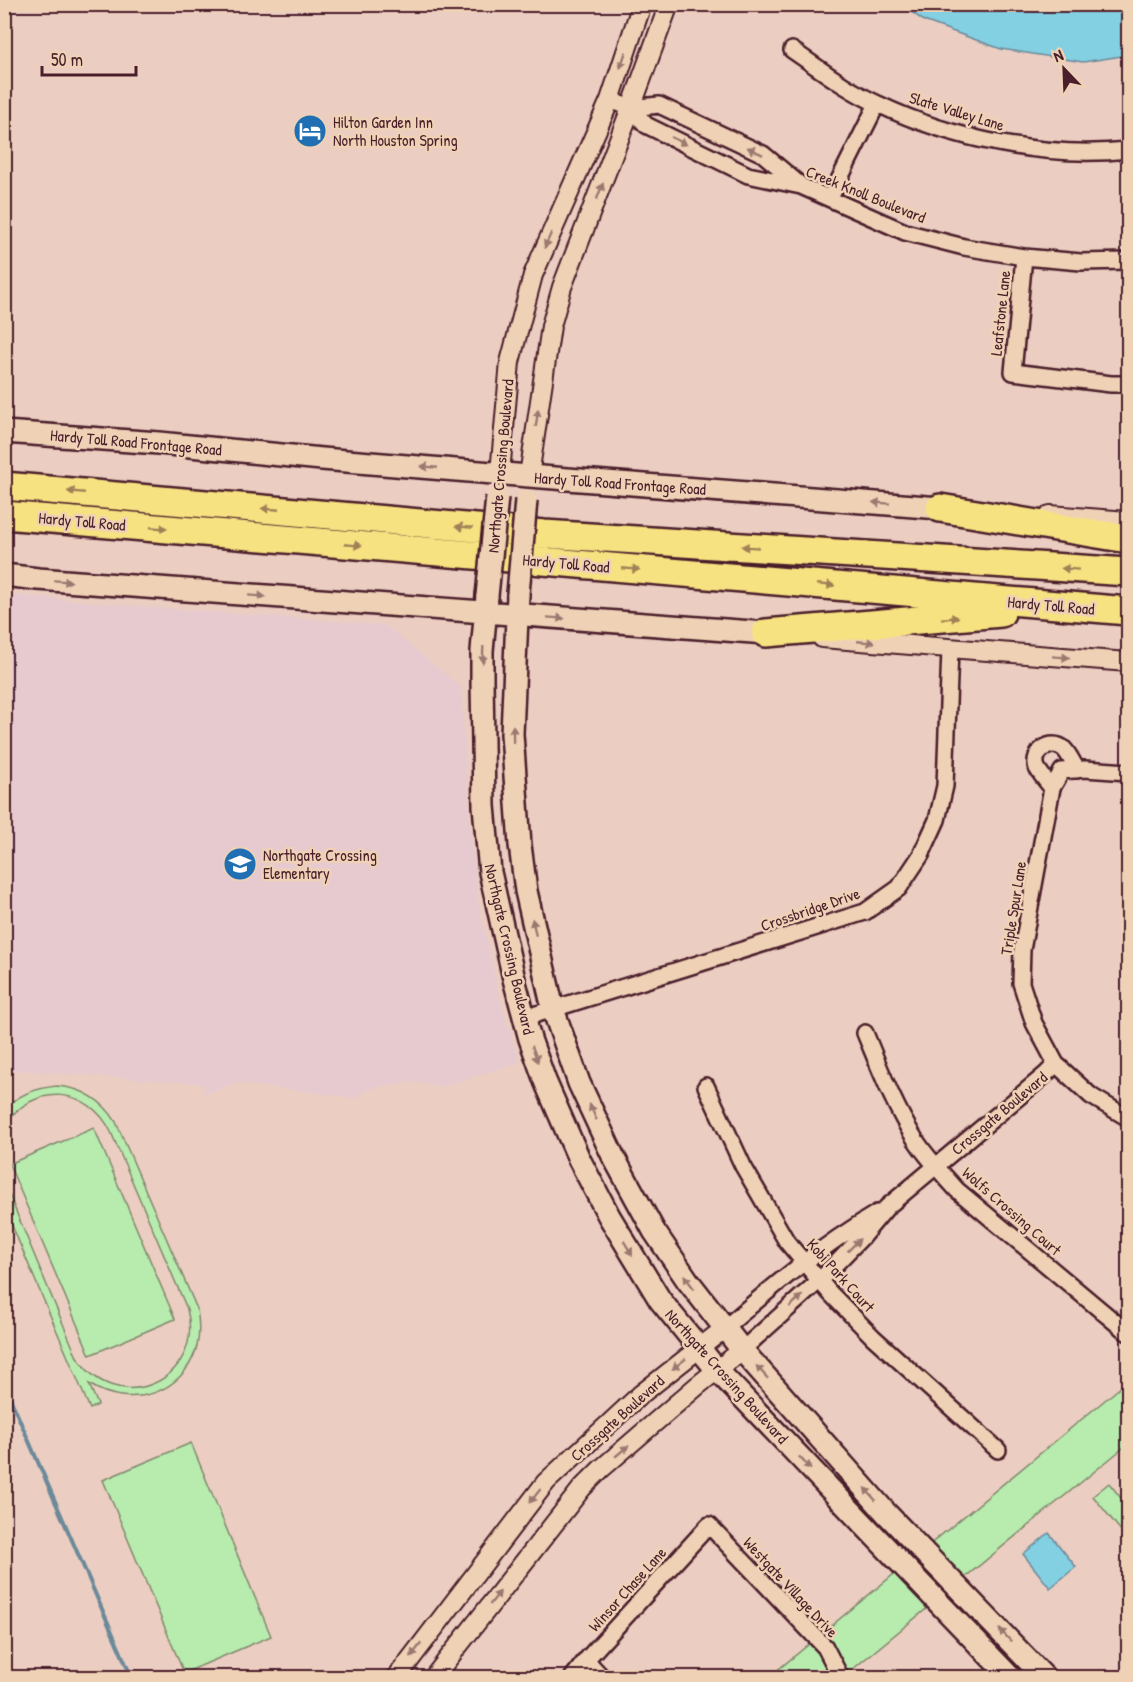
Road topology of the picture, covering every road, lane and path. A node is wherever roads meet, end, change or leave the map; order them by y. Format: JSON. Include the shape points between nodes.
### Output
{"nodes":[{"id":1,"x":642,"y":4,"type":"edge"},
{"id":2,"x":669,"y":4,"type":"edge"},
{"id":3,"x":792,"y":50,"type":"dead end"},
{"id":4,"x":610,"y":100,"type":"junction"},
{"id":5,"x":878,"y":104,"type":"junction"},
{"id":6,"x":631,"y":108,"type":"junction"},
{"id":7,"x":1128,"y":150,"type":"edge"},
{"id":8,"x":801,"y":186,"type":"junction"},
{"id":9,"x":830,"y":198,"type":"junction"},
{"id":10,"x":1024,"y":257,"type":"junction"},
{"id":11,"x":1128,"y":261,"type":"edge"},
{"id":12,"x":533,"y":275,"type":"junction"},
{"id":13,"x":562,"y":287,"type":"junction"},
{"id":14,"x":1128,"y":384,"type":"edge"},
{"id":15,"x":4,"y":432,"type":"edge"},
{"id":16,"x":500,"y":473,"type":"junction"},
{"id":17,"x":529,"y":476,"type":"junction"},
{"id":18,"x":4,"y":486,"type":"edge"},
{"id":19,"x":940,"y":508,"type":"junction"},
{"id":20,"x":4,"y":515,"type":"edge"},
{"id":21,"x":1128,"y":521,"type":"edge"},
{"id":22,"x":1128,"y":538,"type":"edge"},
{"id":23,"x":1128,"y":572,"type":"edge"},
{"id":24,"x":4,"y":575,"type":"edge"},
{"id":25,"x":486,"y":605,"type":"junction"},
{"id":26,"x":1076,"y":607,"type":"junction"},
{"id":27,"x":1128,"y":611,"type":"edge"},
{"id":28,"x":517,"y":615,"type":"junction"},
{"id":29,"x":766,"y":633,"type":"junction"},
{"id":30,"x":950,"y":649,"type":"junction"},
{"id":31,"x":1128,"y":662,"type":"edge"},
{"id":32,"x":1070,"y":771,"type":"junction"},
{"id":33,"x":1128,"y":772,"type":"edge"},
{"id":34,"x":1052,"y":788,"type":"junction"},
{"id":35,"x":484,"y":806,"type":"junction"},
{"id":36,"x":517,"y":806,"type":"junction"},
{"id":37,"x":553,"y":1009,"type":"junction"},
{"id":38,"x":524,"y":1018,"type":"junction"},
{"id":39,"x":864,"y":1033,"type":"dead end"},
{"id":40,"x":1056,"y":1064,"type":"junction"},
{"id":41,"x":706,"y":1086,"type":"dead end"},
{"id":42,"x":1128,"y":1119,"type":"edge"},
{"id":43,"x":936,"y":1166,"type":"junction"},
{"id":44,"x":636,"y":1200,"type":"junction"},
{"id":45,"x":887,"y":1207,"type":"junction"},
{"id":46,"x":609,"y":1216,"type":"junction"},
{"id":47,"x":804,"y":1261,"type":"junction"},
{"id":48,"x":820,"y":1280,"type":"junction"},
{"id":49,"x":724,"y":1328,"type":"junction"},
{"id":50,"x":1128,"y":1333,"type":"edge"},
{"id":51,"x":699,"y":1348,"type":"junction"},
{"id":52,"x":742,"y":1350,"type":"junction"},
{"id":53,"x":717,"y":1370,"type":"junction"},
{"id":54,"x":998,"y":1450,"type":"dead end"},
{"id":55,"x":560,"y":1469,"type":"junction"},
{"id":56,"x":582,"y":1488,"type":"junction"},
{"id":57,"x":887,"y":1514,"type":"junction"},
{"id":58,"x":709,"y":1525,"type":"joint"},
{"id":59,"x":870,"y":1531,"type":"junction"},
{"id":60,"x":445,"y":1613,"type":"junction"},
{"id":61,"x":467,"y":1634,"type":"junction"},
{"id":62,"x":586,"y":1660,"type":"junction"},
{"id":63,"x":396,"y":1677,"type":"edge"},
{"id":64,"x":433,"y":1677,"type":"edge"},
{"id":65,"x":572,"y":1677,"type":"edge"},
{"id":66,"x":603,"y":1677,"type":"edge"},
{"id":67,"x":841,"y":1677,"type":"edge"},
{"id":68,"x":1011,"y":1677,"type":"edge"},
{"id":69,"x":1045,"y":1677,"type":"edge"}],
"edges":[{"from":1,"to":4,"type":"street","name":"Northgate Crossing Boulevard","one_way":true},
{"from":2,"to":6,"type":"street","name":"Northgate Crossing Boulevard"},
{"from":3,"to":5,"type":"street","name":"Slate Valley Lane","via":[[834,80]]},
{"from":4,"to":6,"type":"street","name":"Creek Knoll Boulevard"},
{"from":4,"to":12,"type":"street","name":"Northgate Crossing Boulevard","one_way":true},
{"from":5,"to":7,"type":"street","name":"Slate Valley Lane","via":[[956,133],[1008,145],[1065,152]]},
{"from":5,"to":9,"type":"street"},
{"from":6,"to":8,"type":"street","name":"Creek Knoll Boulevard","one_way":true,"via":[[646,125],[748,175]]},
{"from":8,"to":6,"type":"street","one_way":true,"via":[[763,154],[659,105]]},
{"from":13,"to":6,"type":"street","name":"Northgate Crossing Boulevard","one_way":true},
{"from":8,"to":9,"type":"street","name":"Creek Knoll Boulevard"},
{"from":9,"to":10,"type":"street","name":"Creek Knoll Boulevard","via":[[904,232]]},
{"from":10,"to":11,"type":"street","name":"Creek Knoll Boulevard"},
{"from":10,"to":14,"type":"street","name":"Leafstone Lane","via":[[1012,372]]},
{"from":12,"to":13,"type":"street"},
{"from":12,"to":16,"type":"street","name":"Northgate Crossing Boulevard","via":[[510,362]]},
{"from":17,"to":13,"type":"street","name":"Northgate Crossing Boulevard","one_way":true,"via":[[551,326]]},
{"from":16,"to":15,"type":"main road","name":"Hardy Toll Road Frontage Road","one_way":true},
{"from":16,"to":17,"type":"main road","name":"Hardy Toll Road Frontage Road"},
{"from":16,"to":25,"type":"main road","name":"Northgate Crossing Boulevard","bridge":true},
{"from":19,"to":17,"type":"main road","name":"Hardy Toll Road Frontage Road","one_way":true},
{"from":17,"to":28,"type":"main road","name":"Northgate Crossing Boulevard","bridge":true},
{"from":23,"to":18,"type":"highway","name":"Hardy Toll Road","one_way":true,"via":[[544,534]]},
{"from":19,"to":21,"type":"street","name":"Hardy Toll Road Frontage Road"},
{"from":19,"to":22,"type":"highway"},
{"from":20,"to":26,"type":"highway","name":"Hardy Toll Road","one_way":true},
{"from":24,"to":25,"type":"main road","one_way":true},
{"from":25,"to":28,"type":"main road"},
{"from":25,"to":35,"type":"main road","name":"Northgate Crossing Boulevard","one_way":true,"via":[[482,670]]},
{"from":26,"to":27,"type":"highway","name":"Hardy Toll Road"},
{"from":29,"to":26,"type":"highway","one_way":true},
{"from":28,"to":29,"type":"main road","one_way":true},
{"from":36,"to":28,"type":"main road","name":"Northgate Crossing Boulevard","one_way":true,"via":[[512,734]]},
{"from":29,"to":30,"type":"street","one_way":true},
{"from":30,"to":31,"type":"street","one_way":true},
{"from":30,"to":37,"type":"street","name":"Crossbridge Drive","via":[[945,786],[937,820],[921,855],[899,888],[865,912]]},
{"from":32,"to":33,"type":"street"},
{"from":32,"to":34,"type":"street","name":"Triple Spur Lane"},
{"from":32,"to":34,"type":"street","via":[[1061,747],[1050,745],[1041,750],[1036,765]]},
{"from":34,"to":40,"type":"street","name":"Triple Spur Lane","via":[[1022,950],[1021,983],[1034,1023]]},
{"from":35,"to":36,"type":"main road"},
{"from":35,"to":38,"type":"main road","name":"Northgate Crossing Boulevard","via":[[490,872]]},
{"from":37,"to":36,"type":"main road","name":"Northgate Crossing Boulevard","one_way":true,"via":[[526,891]]},
{"from":37,"to":38,"type":"street","name":"Crossbridge Drive"},
{"from":44,"to":37,"type":"main road","name":"Northgate Crossing Boulevard","one_way":true,"via":[[579,1083]]},
{"from":38,"to":46,"type":"main road","name":"Northgate Crossing Boulevard","one_way":true,"via":[[561,1120]]},
{"from":39,"to":43,"type":"street","name":"Wolfs Crossing Court","via":[[893,1100]]},
{"from":40,"to":42,"type":"street","name":"Triple Spur Lane","via":[[1091,1096]]},
{"from":40,"to":43,"type":"street","name":"Crossgate Boulevard"},
{"from":41,"to":47,"type":"street","name":"Kobi Park Court","via":[[743,1166],[788,1242]]},
{"from":43,"to":45,"type":"street","name":"Crossgate Boulevard"},
{"from":43,"to":50,"type":"street","name":"Wolfs Crossing Court","via":[[957,1190]]},
{"from":44,"to":46,"type":"main road"},
{"from":49,"to":44,"type":"main road","name":"Northgate Crossing Boulevard","one_way":true,"via":[[688,1281]]},
{"from":45,"to":47,"type":"street","name":"Crossgate Boulevard"},
{"from":48,"to":45,"type":"street","name":"Crossgate Boulevard","one_way":true},
{"from":46,"to":51,"type":"main road","name":"Northgate Crossing Boulevard","one_way":true,"via":[[660,1300]]},
{"from":47,"to":48,"type":"street","name":"Kobi Park Court"},
{"from":47,"to":49,"type":"street","name":"Crossgate Boulevard"},
{"from":52,"to":48,"type":"street","name":"Crossgate Boulevard","one_way":true},
{"from":48,"to":54,"type":"street","name":"Kobi Park Court","via":[[873,1337]]},
{"from":49,"to":51,"type":"street","name":"Crossgate Boulevard"},
{"from":49,"to":52,"type":"main road","name":"Northgate Crossing Boulevard"},
{"from":51,"to":53,"type":"main road","name":"Northgate Crossing Boulevard"},
{"from":51,"to":55,"type":"street","name":"Crossgate Boulevard","one_way":true,"via":[[640,1395]]},
{"from":52,"to":53,"type":"street","name":"Crossgate Boulevard"},
{"from":57,"to":52,"type":"main road","name":"Northgate Crossing Boulevard","one_way":true},
{"from":56,"to":53,"type":"street","name":"Crossgate Boulevard","one_way":true},
{"from":53,"to":59,"type":"main road","name":"Northgate Crossing Boulevard","one_way":true},
{"from":55,"to":56,"type":"street"},
{"from":55,"to":60,"type":"street","name":"Crossgate Boulevard","one_way":true},
{"from":61,"to":56,"type":"street","name":"Crossgate Boulevard","one_way":true},
{"from":57,"to":59,"type":"main road"},
{"from":69,"to":57,"type":"main road","name":"Northgate Crossing Boulevard","one_way":true},
{"from":58,"to":62,"type":"street","name":"Winsor Chase Lane"},
{"from":58,"to":67,"type":"street","name":"Westgate Village Drive","via":[[825,1647]]},
{"from":59,"to":68,"type":"main road","name":"Northgate Crossing Boulevard"},
{"from":60,"to":61,"type":"street"},
{"from":60,"to":63,"type":"street","name":"Crossgate Boulevard","one_way":true},
{"from":61,"to":64,"type":"street","name":"Crossgate Boulevard"},
{"from":62,"to":65,"type":"street","name":"Winsor Chase Lane"},
{"from":62,"to":66,"type":"street"}]}
